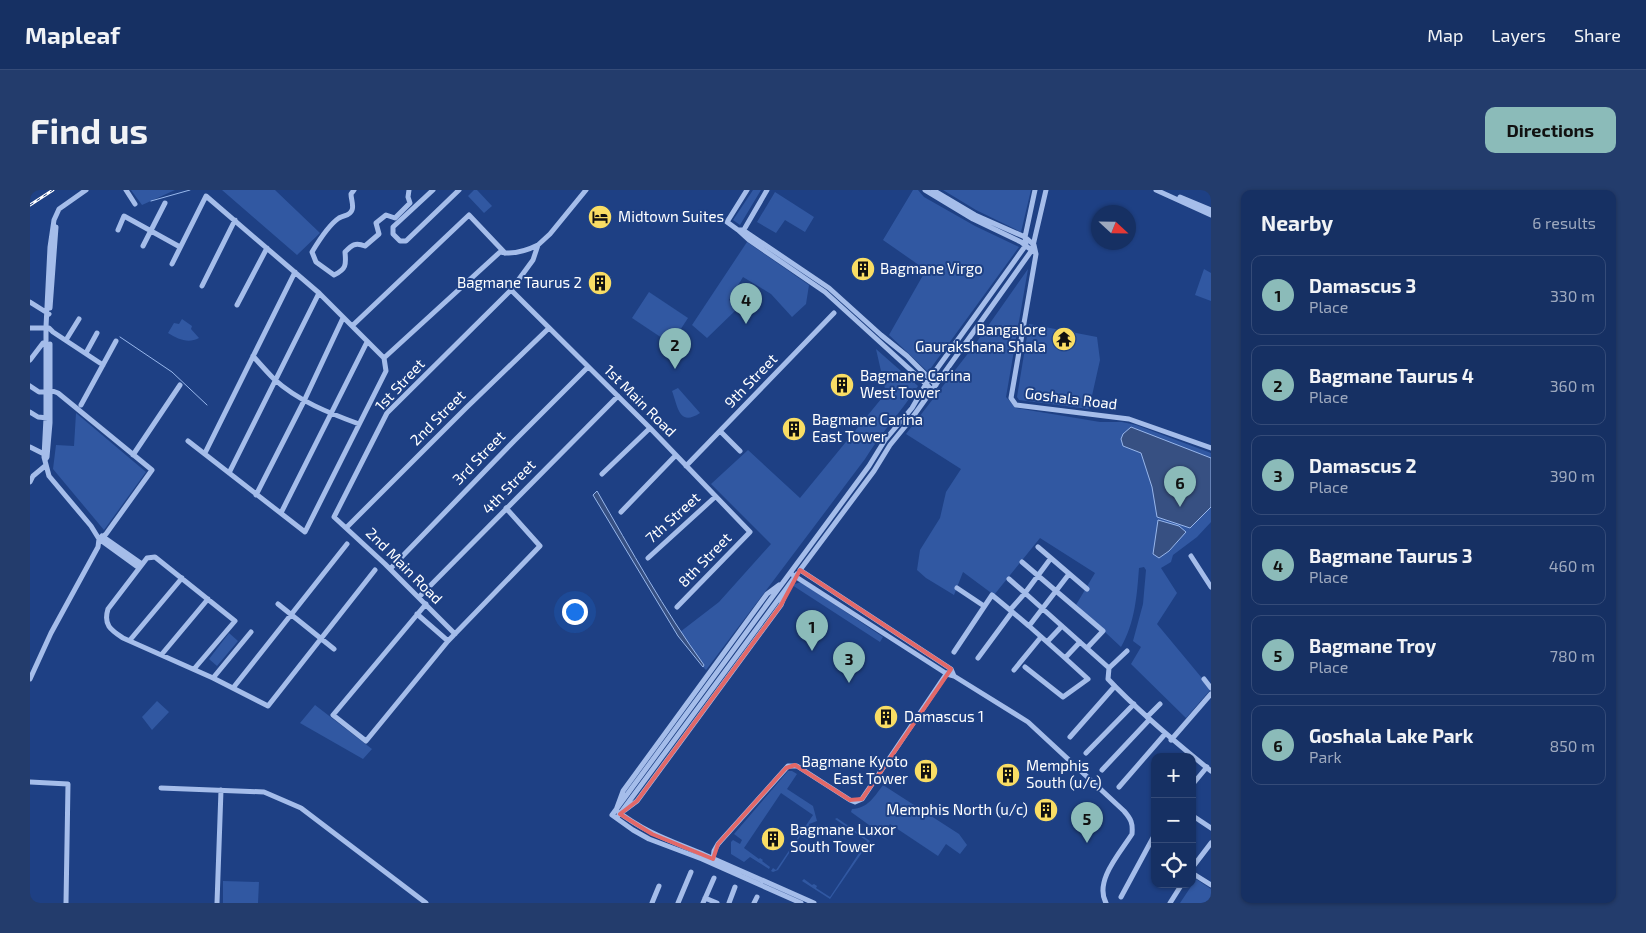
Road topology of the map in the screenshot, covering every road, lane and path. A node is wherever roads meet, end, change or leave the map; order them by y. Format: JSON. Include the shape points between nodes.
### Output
{"nodes":[{"id":1,"x":88,"y":190,"type":"edge"},
{"id":2,"x":126,"y":190,"type":"edge"},
{"id":3,"x":354,"y":190,"type":"edge"},
{"id":4,"x":409,"y":190,"type":"edge"},
{"id":5,"x":433,"y":190,"type":"edge"},
{"id":6,"x":459,"y":190,"type":"edge"},
{"id":7,"x":586,"y":190,"type":"edge"},
{"id":8,"x":747,"y":190,"type":"edge"},
{"id":9,"x":767,"y":190,"type":"edge"},
{"id":10,"x":925,"y":190,"type":"edge"},
{"id":11,"x":933,"y":190,"type":"edge"},
{"id":12,"x":1035,"y":190,"type":"edge"},
{"id":13,"x":1046,"y":190,"type":"edge"},
{"id":14,"x":1156,"y":190,"type":"edge"},
{"id":15,"x":1164,"y":190,"type":"edge"},
{"id":16,"x":164,"y":203,"type":"dead end"},
{"id":17,"x":135,"y":204,"type":"dead end"},
{"id":18,"x":1211,"y":210,"type":"edge"},
{"id":19,"x":405,"y":213,"type":"junction"},
{"id":20,"x":1211,"y":215,"type":"edge"},
{"id":21,"x":235,"y":220,"type":"junction"},
{"id":22,"x":118,"y":230,"type":"dead end"},
{"id":23,"x":152,"y":231,"type":"junction"},
{"id":24,"x":741,"y":231,"type":"junction"},
{"id":25,"x":1025,"y":237,"type":"junction"},
{"id":26,"x":538,"y":245,"type":"junction"},
{"id":27,"x":1026,"y":245,"type":"junction"},
{"id":28,"x":143,"y":246,"type":"dead end"},
{"id":29,"x":180,"y":247,"type":"junction"},
{"id":30,"x":266,"y":248,"type":"junction"},
{"id":31,"x":1034,"y":250,"type":"junction"},
{"id":32,"x":505,"y":253,"type":"junction"},
{"id":33,"x":172,"y":264,"type":"dead end"},
{"id":34,"x":295,"y":272,"type":"junction"},
{"id":35,"x":202,"y":286,"type":"dead end"},
{"id":36,"x":511,"y":290,"type":"junction"},
{"id":37,"x":319,"y":293,"type":"junction"},
{"id":38,"x":30,"y":302,"type":"edge"},
{"id":39,"x":237,"y":305,"type":"dead end"},
{"id":40,"x":834,"y":313,"type":"dead end"},
{"id":41,"x":48,"y":314,"type":"junction"},
{"id":42,"x":343,"y":318,"type":"junction"},
{"id":43,"x":79,"y":319,"type":"dead end"},
{"id":44,"x":352,"y":326,"type":"junction"},
{"id":45,"x":30,"y":328,"type":"edge"},
{"id":46,"x":48,"y":328,"type":"junction"},
{"id":47,"x":549,"y":328,"type":"junction"},
{"id":48,"x":97,"y":333,"type":"dead end"},
{"id":49,"x":66,"y":340,"type":"junction"},
{"id":50,"x":116,"y":341,"type":"dead end"},
{"id":51,"x":367,"y":342,"type":"junction"},
{"id":52,"x":46,"y":343,"type":"junction"},
{"id":53,"x":86,"y":353,"type":"junction"},
{"id":54,"x":253,"y":356,"type":"junction"},
{"id":55,"x":384,"y":358,"type":"junction"},
{"id":56,"x":30,"y":360,"type":"edge"},
{"id":57,"x":103,"y":364,"type":"junction"},
{"id":58,"x":588,"y":367,"type":"junction"},
{"id":59,"x":930,"y":379,"type":"junction"},
{"id":60,"x":275,"y":380,"type":"junction"},
{"id":61,"x":926,"y":384,"type":"junction"},
{"id":62,"x":180,"y":385,"type":"dead end"},
{"id":63,"x":30,"y":386,"type":"edge"},
{"id":64,"x":934,"y":388,"type":"junction"},
{"id":65,"x":48,"y":391,"type":"junction"},
{"id":66,"x":618,"y":396,"type":"junction"},
{"id":67,"x":304,"y":401,"type":"junction"},
{"id":68,"x":81,"y":405,"type":"dead end"},
{"id":69,"x":30,"y":412,"type":"edge"},
{"id":70,"x":331,"y":414,"type":"junction"},
{"id":71,"x":48,"y":418,"type":"junction"},
{"id":72,"x":359,"y":424,"type":"junction"},
{"id":73,"x":650,"y":428,"type":"junction"},
{"id":74,"x":720,"y":431,"type":"junction"},
{"id":75,"x":188,"y":441,"type":"dead end"},
{"id":76,"x":30,"y":447,"type":"edge"},
{"id":77,"x":1211,"y":448,"type":"edge"},
{"id":78,"x":740,"y":451,"type":"dead end"},
{"id":79,"x":205,"y":454,"type":"junction"},
{"id":80,"x":133,"y":455,"type":"junction"},
{"id":81,"x":676,"y":455,"type":"junction"},
{"id":82,"x":45,"y":460,"type":"junction"},
{"id":83,"x":686,"y":466,"type":"junction"},
{"id":84,"x":229,"y":473,"type":"junction"},
{"id":85,"x":602,"y":474,"type":"dead end"},
{"id":86,"x":30,"y":482,"type":"edge"},
{"id":87,"x":256,"y":495,"type":"junction"},
{"id":88,"x":715,"y":497,"type":"junction"},
{"id":89,"x":506,"y":508,"type":"junction"},
{"id":90,"x":621,"y":512,"type":"dead end"},
{"id":91,"x":281,"y":513,"type":"junction"},
{"id":92,"x":334,"y":517,"type":"joint"},
{"id":93,"x":347,"y":527,"type":"junction"},
{"id":94,"x":750,"y":532,"type":"joint"},
{"id":95,"x":101,"y":538,"type":"junction"},
{"id":96,"x":347,"y":544,"type":"dead end"},
{"id":97,"x":1038,"y":547,"type":"dead end"},
{"id":98,"x":1191,"y":556,"type":"dead end"},
{"id":99,"x":648,"y":558,"type":"dead end"},
{"id":100,"x":1051,"y":558,"type":"junction"},
{"id":101,"x":1022,"y":562,"type":"dead end"},
{"id":102,"x":141,"y":566,"type":"junction"},
{"id":103,"x":797,"y":568,"type":"junction"},
{"id":104,"x":390,"y":569,"type":"junction"},
{"id":105,"x":375,"y":570,"type":"dead end"},
{"id":106,"x":793,"y":574,"type":"junction"},
{"id":107,"x":1069,"y":574,"type":"junction"},
{"id":108,"x":1038,"y":576,"type":"junction"},
{"id":109,"x":182,"y":578,"type":"junction"},
{"id":110,"x":1009,"y":579,"type":"dead end"},
{"id":111,"x":786,"y":583,"type":"junction"},
{"id":112,"x":1211,"y":586,"type":"edge"},
{"id":113,"x":957,"y":588,"type":"dead end"},
{"id":114,"x":1087,"y":589,"type":"dead end"},
{"id":115,"x":1056,"y":591,"type":"junction"},
{"id":116,"x":1025,"y":593,"type":"junction"},
{"id":117,"x":418,"y":597,"type":"junction"},
{"id":118,"x":208,"y":599,"type":"junction"},
{"id":119,"x":278,"y":604,"type":"dead end"},
{"id":120,"x":426,"y":604,"type":"junction"},
{"id":121,"x":984,"y":606,"type":"junction"},
{"id":122,"x":677,"y":607,"type":"dead end"},
{"id":123,"x":1043,"y":609,"type":"junction"},
{"id":124,"x":1011,"y":611,"type":"junction"},
{"id":125,"x":291,"y":614,"type":"junction"},
{"id":126,"x":417,"y":614,"type":"junction"},
{"id":127,"x":1029,"y":626,"type":"junction"},
{"id":128,"x":1062,"y":626,"type":"junction"},
{"id":129,"x":251,"y":632,"type":"dead end"},
{"id":130,"x":455,"y":634,"type":"junction"},
{"id":131,"x":1041,"y":637,"type":"junction"},
{"id":132,"x":321,"y":638,"type":"junction"},
{"id":133,"x":130,"y":640,"type":"junction"},
{"id":134,"x":448,"y":641,"type":"junction"},
{"id":135,"x":1047,"y":642,"type":"junction"},
{"id":136,"x":1080,"y":642,"type":"junction"},
{"id":137,"x":1087,"y":648,"type":"junction"},
{"id":138,"x":334,"y":649,"type":"dead end"},
{"id":139,"x":1127,"y":651,"type":"dead end"},
{"id":140,"x":954,"y":652,"type":"dead end"},
{"id":141,"x":162,"y":654,"type":"junction"},
{"id":142,"x":978,"y":658,"type":"dead end"},
{"id":143,"x":1065,"y":658,"type":"junction"},
{"id":144,"x":1025,"y":667,"type":"dead end"},
{"id":145,"x":1108,"y":668,"type":"junction"},
{"id":146,"x":194,"y":669,"type":"junction"},
{"id":147,"x":950,"y":669,"type":"junction"},
{"id":148,"x":1014,"y":670,"type":"dead end"},
{"id":149,"x":947,"y":674,"type":"junction"},
{"id":150,"x":954,"y":676,"type":"junction"},
{"id":151,"x":213,"y":678,"type":"junction"},
{"id":152,"x":30,"y":679,"type":"edge"},
{"id":153,"x":1204,"y":679,"type":"dead end"},
{"id":154,"x":1115,"y":686,"type":"junction"},
{"id":155,"x":233,"y":688,"type":"junction"},
{"id":156,"x":1211,"y":688,"type":"edge"},
{"id":157,"x":1211,"y":694,"type":"edge"},
{"id":158,"x":1134,"y":704,"type":"junction"},
{"id":159,"x":1160,"y":704,"type":"dead end"},
{"id":160,"x":1148,"y":719,"type":"junction"},
{"id":161,"x":1165,"y":734,"type":"junction"},
{"id":162,"x":1070,"y":737,"type":"dead end"},
{"id":163,"x":1171,"y":740,"type":"junction"},
{"id":164,"x":1086,"y":753,"type":"dead end"},
{"id":165,"x":1209,"y":769,"type":"edge"},
{"id":166,"x":1102,"y":770,"type":"dead end"},
{"id":167,"x":1196,"y":780,"type":"edge"},
{"id":168,"x":30,"y":782,"type":"edge"},
{"id":169,"x":1119,"y":786,"type":"dead end"},
{"id":170,"x":161,"y":788,"type":"dead end"},
{"id":171,"x":221,"y":790,"type":"junction"},
{"id":172,"x":617,"y":814,"type":"junction"},
{"id":173,"x":1196,"y":818,"type":"edge"},
{"id":174,"x":1211,"y":828,"type":"edge"},
{"id":175,"x":1151,"y":841,"type":"edge"},
{"id":176,"x":1211,"y":843,"type":"edge"},
{"id":177,"x":713,"y":859,"type":"junction"},
{"id":178,"x":1196,"y":863,"type":"edge"},
{"id":179,"x":691,"y":872,"type":"dead end"},
{"id":180,"x":1196,"y":876,"type":"edge"},
{"id":181,"x":714,"y":878,"type":"dead end"},
{"id":182,"x":1211,"y":885,"type":"edge"},
{"id":183,"x":660,"y":886,"type":"dead end"},
{"id":184,"x":735,"y":887,"type":"dead end"},
{"id":185,"x":1179,"y":888,"type":"edge"},
{"id":186,"x":1121,"y":897,"type":"dead end"},
{"id":187,"x":704,"y":901,"type":"edge"},
{"id":188,"x":66,"y":903,"type":"edge"},
{"id":189,"x":217,"y":903,"type":"edge"},
{"id":190,"x":426,"y":903,"type":"edge"},
{"id":191,"x":652,"y":903,"type":"edge"},
{"id":192,"x":678,"y":903,"type":"edge"},
{"id":193,"x":717,"y":903,"type":"edge"},
{"id":194,"x":728,"y":903,"type":"edge"},
{"id":195,"x":801,"y":903,"type":"edge"},
{"id":196,"x":814,"y":903,"type":"edge"},
{"id":197,"x":1106,"y":903,"type":"edge"},
{"id":198,"x":1170,"y":903,"type":"edge"}],
"edges":[{"from":1,"to":41,"type":"street","via":[[59,209],[56,215]]},
{"from":2,"to":17,"type":"street"},
{"from":3,"to":19,"type":"street","via":[[351,194],[352,212],[340,217],[312,252],[316,262],[334,275],[345,266],[345,252],[352,245],[365,246],[379,234],[376,223],[380,218],[386,215],[395,218]]},
{"from":4,"to":19,"type":"street","via":[[410,204]]},
{"from":5,"to":19,"type":"street"},
{"from":6,"to":19,"type":"street","via":[[404,242],[392,231]]},
{"from":7,"to":26,"type":"street"},
{"from":8,"to":24,"type":"street","via":[[727,222]]},
{"from":9,"to":24,"type":"street"},
{"from":10,"to":27,"type":"street","via":[[973,219]]},
{"from":11,"to":25,"type":"street","via":[[975,215]]},
{"from":12,"to":25,"type":"street"},
{"from":13,"to":31,"type":"street","name":"Goshala Road"},
{"from":14,"to":20,"type":"street"},
{"from":15,"to":18,"type":"street"},
{"from":16,"to":23,"type":"street"},
{"from":21,"to":29,"type":"street","via":[[206,196]]},
{"from":21,"to":30,"type":"street"},
{"from":21,"to":35,"type":"street"},
{"from":22,"to":23,"type":"street","via":[[124,216]]},
{"from":23,"to":28,"type":"street"},
{"from":23,"to":29,"type":"street"},
{"from":24,"to":59,"type":"street","via":[[829,288]]},
{"from":24,"to":61,"type":"street","via":[[825,292]]},
{"from":25,"to":27,"type":"street"},
{"from":25,"to":31,"type":"street"},
{"from":26,"to":32,"type":"street"},
{"from":26,"to":36,"type":"street","name":"1st Street","via":[[533,260]]},
{"from":27,"to":31,"type":"street"},
{"from":27,"to":59,"type":"street"},
{"from":29,"to":33,"type":"street"},
{"from":30,"to":34,"type":"street"},
{"from":30,"to":39,"type":"street"},
{"from":31,"to":64,"type":"street"},
{"from":31,"to":77,"type":"street","name":"Goshala Road","via":[[1011,398],[1016,405],[1130,419]]},
{"from":32,"to":44,"type":"street","via":[[469,215]]},
{"from":32,"to":55,"type":"street","via":[[500,252]]},
{"from":34,"to":37,"type":"street"},
{"from":34,"to":54,"type":"street"},
{"from":36,"to":47,"type":"street","name":"1st Main Road"},
{"from":36,"to":92,"type":"street","name":"1st Street","via":[[387,414]]},
{"from":37,"to":42,"type":"street"},
{"from":37,"to":60,"type":"street"},
{"from":38,"to":41,"type":"street"},
{"from":40,"to":74,"type":"street","name":"9th Street"},
{"from":41,"to":46,"type":"street"},
{"from":42,"to":44,"type":"street"},
{"from":42,"to":67,"type":"street"},
{"from":43,"to":49,"type":"street"},
{"from":44,"to":51,"type":"street"},
{"from":45,"to":46,"type":"street"},
{"from":46,"to":49,"type":"street"},
{"from":46,"to":52,"type":"street"},
{"from":46,"to":65,"type":"street"},
{"from":47,"to":58,"type":"street","name":"1st Main Road"},
{"from":47,"to":93,"type":"street","name":"2nd Street"},
{"from":48,"to":53,"type":"street"},
{"from":49,"to":53,"type":"street"},
{"from":50,"to":57,"type":"street"},
{"from":51,"to":55,"type":"street"},
{"from":51,"to":70,"type":"street"},
{"from":52,"to":56,"type":"street"},
{"from":52,"to":65,"type":"street"},
{"from":53,"to":57,"type":"street"},
{"from":54,"to":60,"type":"street"},
{"from":54,"to":79,"type":"street"},
{"from":55,"to":72,"type":"street","via":[[386,371]]},
{"from":57,"to":68,"type":"street"},
{"from":58,"to":66,"type":"street","name":"1st Main Road"},
{"from":58,"to":104,"type":"street","name":"3rd Street"},
{"from":59,"to":61,"type":"street"},
{"from":59,"to":64,"type":"street"},
{"from":60,"to":67,"type":"street"},
{"from":60,"to":84,"type":"street"},
{"from":61,"to":64,"type":"street"},
{"from":61,"to":103,"type":"street"},
{"from":62,"to":80,"type":"street"},
{"from":63,"to":65,"type":"street","via":[[39,392]]},
{"from":64,"to":103,"type":"street","via":[[874,471]]},
{"from":65,"to":71,"type":"street"},
{"from":65,"to":80,"type":"street","via":[[58,393]]},
{"from":66,"to":73,"type":"street","name":"1st Main Road"},
{"from":66,"to":89,"type":"street","name":"4th Street"},
{"from":67,"to":70,"type":"street"},
{"from":67,"to":87,"type":"street"},
{"from":69,"to":71,"type":"street"},
{"from":70,"to":72,"type":"street"},
{"from":70,"to":91,"type":"street"},
{"from":71,"to":82,"type":"street"},
{"from":72,"to":91,"type":"street","via":[[306,532]]},
{"from":73,"to":81,"type":"street","name":"1st Main Road"},
{"from":73,"to":85,"type":"street"},
{"from":74,"to":78,"type":"street"},
{"from":74,"to":83,"type":"street","name":"9th Street"},
{"from":75,"to":79,"type":"street"},
{"from":76,"to":82,"type":"street"},
{"from":79,"to":84,"type":"street"},
{"from":80,"to":95,"type":"street","via":[[152,470]]},
{"from":81,"to":83,"type":"street","name":"1st Main Road"},
{"from":81,"to":90,"type":"street"},
{"from":82,"to":86,"type":"street"},
{"from":82,"to":95,"type":"street","via":[[49,476]]},
{"from":83,"to":88,"type":"street","name":"1st Main Road"},
{"from":84,"to":87,"type":"street"},
{"from":87,"to":91,"type":"street"},
{"from":88,"to":94,"type":"street","name":"1st Main Road"},
{"from":88,"to":99,"type":"street","name":"7th Street"},
{"from":89,"to":117,"type":"street","name":"4th Street"},
{"from":89,"to":130,"type":"street","via":[[540,546]]},
{"from":92,"to":93,"type":"street","name":"2nd Main Road"},
{"from":93,"to":104,"type":"street","name":"2nd Main Road"},
{"from":94,"to":122,"type":"street","name":"8th Street"},
{"from":95,"to":102,"type":"street"},
{"from":95,"to":152,"type":"street"},
{"from":96,"to":125,"type":"street"},
{"from":97,"to":100,"type":"street"},
{"from":98,"to":112,"type":"street"},
{"from":100,"to":107,"type":"street"},
{"from":100,"to":108,"type":"street"},
{"from":101,"to":108,"type":"street"},
{"from":102,"to":109,"type":"street","via":[[147,558],[155,557]]},
{"from":102,"to":133,"type":"street","via":[[108,609],[106,617],[113,631]]},
{"from":103,"to":106,"type":"street"},
{"from":103,"to":147,"type":"street"},
{"from":104,"to":117,"type":"street","name":"2nd Main Road"},
{"from":105,"to":132,"type":"street"},
{"from":106,"to":111,"type":"street"},
{"from":106,"to":149,"type":"street"},
{"from":107,"to":114,"type":"street"},
{"from":107,"to":115,"type":"street"},
{"from":108,"to":115,"type":"street"},
{"from":108,"to":116,"type":"street"},
{"from":109,"to":118,"type":"street"},
{"from":109,"to":133,"type":"street"},
{"from":110,"to":116,"type":"street"},
{"from":111,"to":172,"type":"street"},
{"from":111,"to":172,"type":"street","via":[[781,605],[637,801]]},
{"from":111,"to":172,"type":"street","via":[[767,594],[623,791]]},
{"from":113,"to":121,"type":"street"},
{"from":115,"to":123,"type":"street"},
{"from":115,"to":137,"type":"street","via":[[1103,631]]},
{"from":116,"to":123,"type":"street"},
{"from":116,"to":124,"type":"street"},
{"from":117,"to":120,"type":"street","name":"2nd Main Road"},
{"from":118,"to":141,"type":"street"},
{"from":118,"to":146,"type":"street","via":[[235,621]]},
{"from":119,"to":125,"type":"street"},
{"from":120,"to":126,"type":"street"},
{"from":120,"to":130,"type":"street","name":"2nd Main Road"},
{"from":121,"to":124,"type":"street","via":[[992,595]]},
{"from":121,"to":140,"type":"street"},
{"from":123,"to":127,"type":"street"},
{"from":123,"to":128,"type":"street"},
{"from":124,"to":127,"type":"street"},
{"from":124,"to":142,"type":"street"},
{"from":125,"to":132,"type":"street"},
{"from":125,"to":155,"type":"street"},
{"from":126,"to":134,"type":"street"},
{"from":126,"to":134,"type":"street","via":[[333,715],[366,741]]},
{"from":127,"to":131,"type":"street"},
{"from":128,"to":135,"type":"street"},
{"from":128,"to":136,"type":"street"},
{"from":129,"to":151,"type":"street"},
{"from":130,"to":134,"type":"street"},
{"from":131,"to":135,"type":"street"},
{"from":131,"to":148,"type":"street"},
{"from":132,"to":138,"type":"street"},
{"from":132,"to":155,"type":"street","via":[[268,706]]},
{"from":133,"to":141,"type":"street"},
{"from":135,"to":143,"type":"street"},
{"from":136,"to":137,"type":"street"},
{"from":136,"to":143,"type":"street"},
{"from":137,"to":145,"type":"street"},
{"from":139,"to":145,"type":"street"},
{"from":141,"to":146,"type":"street"},
{"from":143,"to":144,"type":"street","via":[[1088,679],[1063,698]]},
{"from":145,"to":154,"type":"street","via":[[1108,679]]},
{"from":146,"to":151,"type":"street"},
{"from":147,"to":149,"type":"street"},
{"from":147,"to":150,"type":"street"},
{"from":149,"to":150,"type":"street"},
{"from":149,"to":177,"type":"street","via":[[862,800],[850,800],[797,766],[788,766],[718,844]]},
{"from":150,"to":197,"type":"street","via":[[1028,722],[1131,819],[1132,834],[1104,880]]},
{"from":151,"to":155,"type":"street"},
{"from":153,"to":156,"type":"street"},
{"from":154,"to":158,"type":"street"},
{"from":154,"to":162,"type":"street"},
{"from":157,"to":163,"type":"street"},
{"from":158,"to":160,"type":"street"},
{"from":158,"to":164,"type":"street"},
{"from":159,"to":160,"type":"street"},
{"from":160,"to":161,"type":"street"},
{"from":160,"to":166,"type":"street"},
{"from":161,"to":163,"type":"street"},
{"from":161,"to":169,"type":"street"},
{"from":163,"to":165,"type":"street"},
{"from":165,"to":167,"type":"street"},
{"from":168,"to":188,"type":"street","via":[[68,784]]},
{"from":170,"to":171,"type":"street"},
{"from":171,"to":189,"type":"street"},
{"from":171,"to":190,"type":"street","via":[[264,792],[300,808]]},
{"from":172,"to":177,"type":"street","via":[[652,834]]},
{"from":172,"to":195,"type":"street","via":[[649,839]]},
{"from":173,"to":174,"type":"street"},
{"from":175,"to":186,"type":"street"},
{"from":176,"to":178,"type":"street"},
{"from":177,"to":196,"type":"street"},
{"from":179,"to":192,"type":"street"},
{"from":180,"to":182,"type":"street"},
{"from":181,"to":187,"type":"street"},
{"from":183,"to":191,"type":"street"},
{"from":184,"to":194,"type":"street"},
{"from":185,"to":198,"type":"street"},
{"from":187,"to":193,"type":"street"}]}
